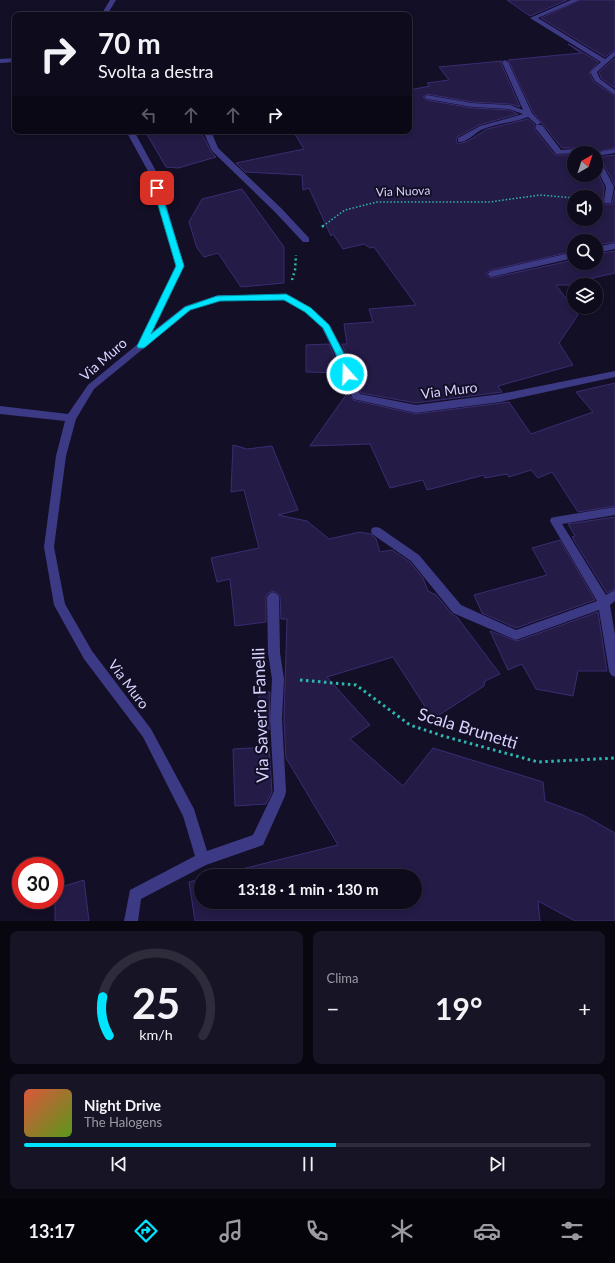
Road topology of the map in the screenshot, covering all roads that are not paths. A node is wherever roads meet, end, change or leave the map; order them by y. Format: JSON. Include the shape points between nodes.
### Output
{"nodes":[{"id":1,"x":113,"y":0,"type":"edge"},
{"id":2,"x":576,"y":0,"type":"edge"},
{"id":3,"x":106,"y":12,"type":"edge"},
{"id":4,"x":615,"y":53,"type":"edge"},
{"id":5,"x":12,"y":60,"type":"edge"},
{"id":6,"x":0,"y":61,"type":"edge"},
{"id":7,"x":505,"y":62,"type":"dead end"},
{"id":8,"x":604,"y":62,"type":"junction"},
{"id":9,"x":615,"y":93,"type":"edge"},
{"id":10,"x":426,"y":97,"type":"dead end"},
{"id":11,"x":529,"y":114,"type":"junction"},
{"id":12,"x":132,"y":134,"type":"edge"},
{"id":13,"x":208,"y":134,"type":"edge"},
{"id":14,"x":461,"y":140,"type":"dead end"},
{"id":15,"x":615,"y":151,"type":"edge"},
{"id":16,"x":567,"y":152,"type":"edge"},
{"id":17,"x":603,"y":153,"type":"edge"},
{"id":18,"x":603,"y":174,"type":"edge"},
{"id":19,"x":608,"y":200,"type":"dead end"},
{"id":20,"x":306,"y":240,"type":"road end"},
{"id":21,"x":615,"y":246,"type":"edge"},
{"id":22,"x":603,"y":249,"type":"edge"},
{"id":23,"x":567,"y":258,"type":"edge"},
{"id":24,"x":491,"y":274,"type":"dead end"},
{"id":25,"x":141,"y":346,"type":"junction"},
{"id":26,"x":615,"y":374,"type":"edge"},
{"id":27,"x":0,"y":410,"type":"edge"},
{"id":28,"x":72,"y":418,"type":"junction"},
{"id":29,"x":615,"y":511,"type":"edge"},
{"id":30,"x":376,"y":531,"type":"dead end"},
{"id":31,"x":615,"y":595,"type":"edge"},
{"id":32,"x":273,"y":597,"type":"dead end"},
{"id":33,"x":604,"y":603,"type":"junction"},
{"id":34,"x":615,"y":671,"type":"edge"},
{"id":35,"x":203,"y":859,"type":"junction"},
{"id":36,"x":131,"y":921,"type":"edge"}],
"edges":[{"from":1,"to":3,"type":"street"},
{"from":2,"to":8,"type":"street","via":[[533,18]]},
{"from":4,"to":8,"type":"street"},
{"from":5,"to":6,"type":"street"},
{"from":7,"to":11,"type":"street"},
{"from":8,"to":9,"type":"street","via":[[593,72],[597,80]]},
{"from":10,"to":11,"type":"street","via":[[472,105],[510,107]]},
{"from":11,"to":14,"type":"street","via":[[519,119],[487,125]]},
{"from":11,"to":16,"type":"street","via":[[559,152]]},
{"from":12,"to":25,"type":"street","via":[[153,173],[180,266]]},
{"from":13,"to":20,"type":"street","via":[[215,149]]},
{"from":15,"to":17,"type":"street"},
{"from":18,"to":19,"type":"street","via":[[610,187]]},
{"from":21,"to":22,"type":"street"},
{"from":23,"to":24,"type":"street"},
{"from":25,"to":26,"type":"street","name":"Via Muro","via":[[188,308],[219,298],[286,297],[308,310],[326,326],[356,397],[416,409],[500,398]]},
{"from":25,"to":28,"type":"street","name":"Via Muro","via":[[91,387]]},
{"from":27,"to":28,"type":"street"},
{"from":28,"to":35,"type":"street","name":"Via Muro","via":[[61,456],[49,547],[60,605],[88,655],[147,733],[189,814]]},
{"from":29,"to":33,"type":"street","via":[[555,521]]},
{"from":30,"to":33,"type":"street","via":[[415,558],[457,609],[516,635]]},
{"from":31,"to":33,"type":"street"},
{"from":32,"to":35,"type":"street","name":"Via Saverio Fanelli","via":[[274,653],[278,678],[276,719],[280,791],[258,840]]},
{"from":33,"to":34,"type":"street"},
{"from":35,"to":36,"type":"street","via":[[135,896]]}]}
